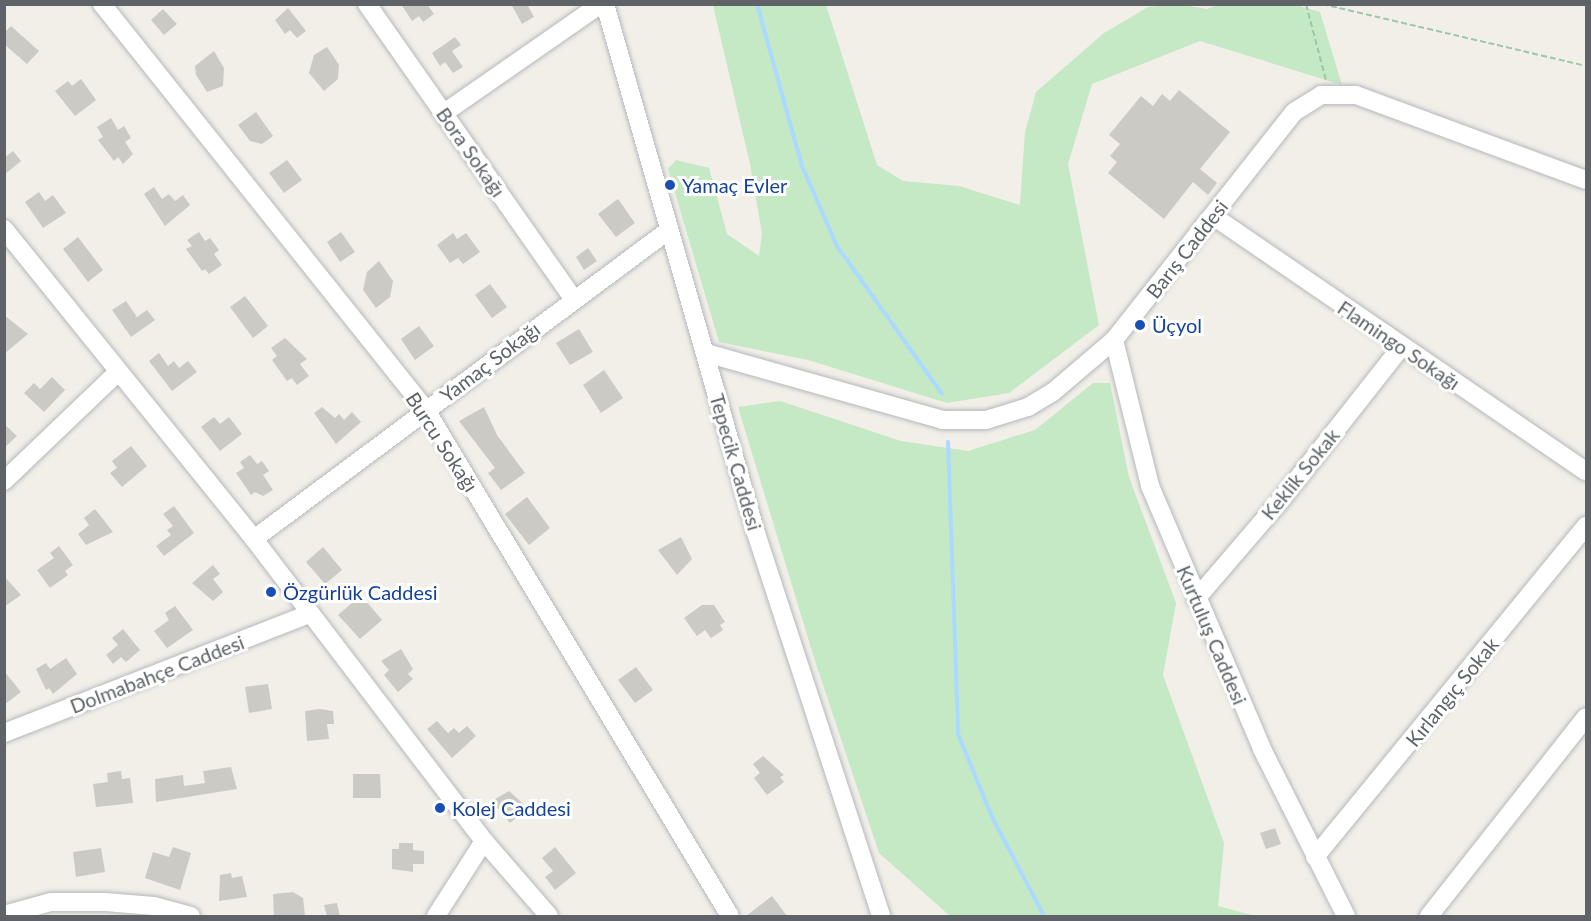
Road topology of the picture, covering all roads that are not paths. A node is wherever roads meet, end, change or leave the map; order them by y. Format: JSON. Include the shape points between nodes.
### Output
{"nodes":[{"id":1,"x":102,"y":4,"type":"edge"},
{"id":2,"x":367,"y":4,"type":"edge"},
{"id":3,"x":603,"y":4,"type":"edge"},
{"id":4,"x":444,"y":113,"type":"junction"},
{"id":5,"x":1587,"y":180,"type":"edge"},
{"id":6,"x":1213,"y":216,"type":"junction"},
{"id":7,"x":4,"y":229,"type":"edge"},
{"id":8,"x":669,"y":230,"type":"junction"},
{"id":9,"x":574,"y":300,"type":"junction"},
{"id":10,"x":1114,"y":340,"type":"junction"},
{"id":11,"x":1401,"y":347,"type":"junction"},
{"id":12,"x":706,"y":353,"type":"junction"},
{"id":13,"x":118,"y":372,"type":"junction"},
{"id":14,"x":426,"y":410,"type":"junction"},
{"id":15,"x":1587,"y":471,"type":"edge"},
{"id":16,"x":4,"y":481,"type":"edge"},
{"id":17,"x":1587,"y":526,"type":"edge"},
{"id":18,"x":254,"y":539,"type":"junction"},
{"id":19,"x":1196,"y":599,"type":"junction"},
{"id":20,"x":309,"y":614,"type":"junction"},
{"id":21,"x":1587,"y":717,"type":"edge"},
{"id":22,"x":4,"y":733,"type":"edge"},
{"id":23,"x":484,"y":841,"type":"junction"},
{"id":24,"x":1315,"y":857,"type":"junction"},
{"id":25,"x":4,"y":915,"type":"edge"},
{"id":26,"x":191,"y":916,"type":"edge"},
{"id":27,"x":436,"y":916,"type":"edge"},
{"id":28,"x":549,"y":916,"type":"edge"},
{"id":29,"x":730,"y":916,"type":"edge"},
{"id":30,"x":881,"y":916,"type":"edge"},
{"id":31,"x":1346,"y":916,"type":"edge"},
{"id":32,"x":1429,"y":916,"type":"edge"}],
"edges":[{"from":1,"to":14,"type":"street","name":"Burcu Sokağı"},
{"from":2,"to":4,"type":"street","name":"Bora Sokağı"},
{"from":3,"to":4,"type":"street"},
{"from":3,"to":8,"type":"street","name":"Tepecik Caddesi"},
{"from":4,"to":9,"type":"street","name":"Bora Sokağı"},
{"from":5,"to":6,"type":"street","name":"Barış Caddesi","via":[[1356,95],[1330,94],[1308,100],[1294,112]]},
{"from":6,"to":10,"type":"street","name":"Barış Caddesi"},
{"from":6,"to":11,"type":"street","name":"Flamingo Sokağı"},
{"from":7,"to":13,"type":"street"},
{"from":8,"to":9,"type":"street","name":"Yamaç Sokağı"},
{"from":8,"to":12,"type":"street","name":"Tepecik Caddesi"},
{"from":9,"to":14,"type":"street","name":"Yamaç Sokağı"},
{"from":10,"to":12,"type":"street","name":"Barış Caddesi","via":[[1053,392],[1028,407],[971,421],[942,420]]},
{"from":10,"to":19,"type":"street","name":"Kurtuluş Caddesi","via":[[1150,486]]},
{"from":11,"to":15,"type":"street","name":"Flamingo Sokağı"},
{"from":11,"to":19,"type":"street","name":"Keklik Sokak","via":[[1280,501]]},
{"from":12,"to":30,"type":"street","name":"Tepecik Caddesi","via":[[756,533]]},
{"from":13,"to":16,"type":"street"},
{"from":13,"to":18,"type":"street"},
{"from":14,"to":18,"type":"street","name":"Yamaç Sokağı"},
{"from":14,"to":29,"type":"street","name":"Burcu Sokağı"},
{"from":17,"to":24,"type":"street","name":"Kırlangıç Sokak"},
{"from":18,"to":20,"type":"street"},
{"from":19,"to":24,"type":"street","name":"Kurtuluş Caddesi"},
{"from":20,"to":22,"type":"street","name":"Dolmabahçe Caddesi"},
{"from":20,"to":23,"type":"street"},
{"from":21,"to":32,"type":"street"},
{"from":23,"to":27,"type":"street"},
{"from":23,"to":28,"type":"street"},
{"from":24,"to":31,"type":"street","name":"Kurtuluş Caddesi"},
{"from":25,"to":26,"type":"street","via":[[51,902],[105,902],[154,906]]}]}
